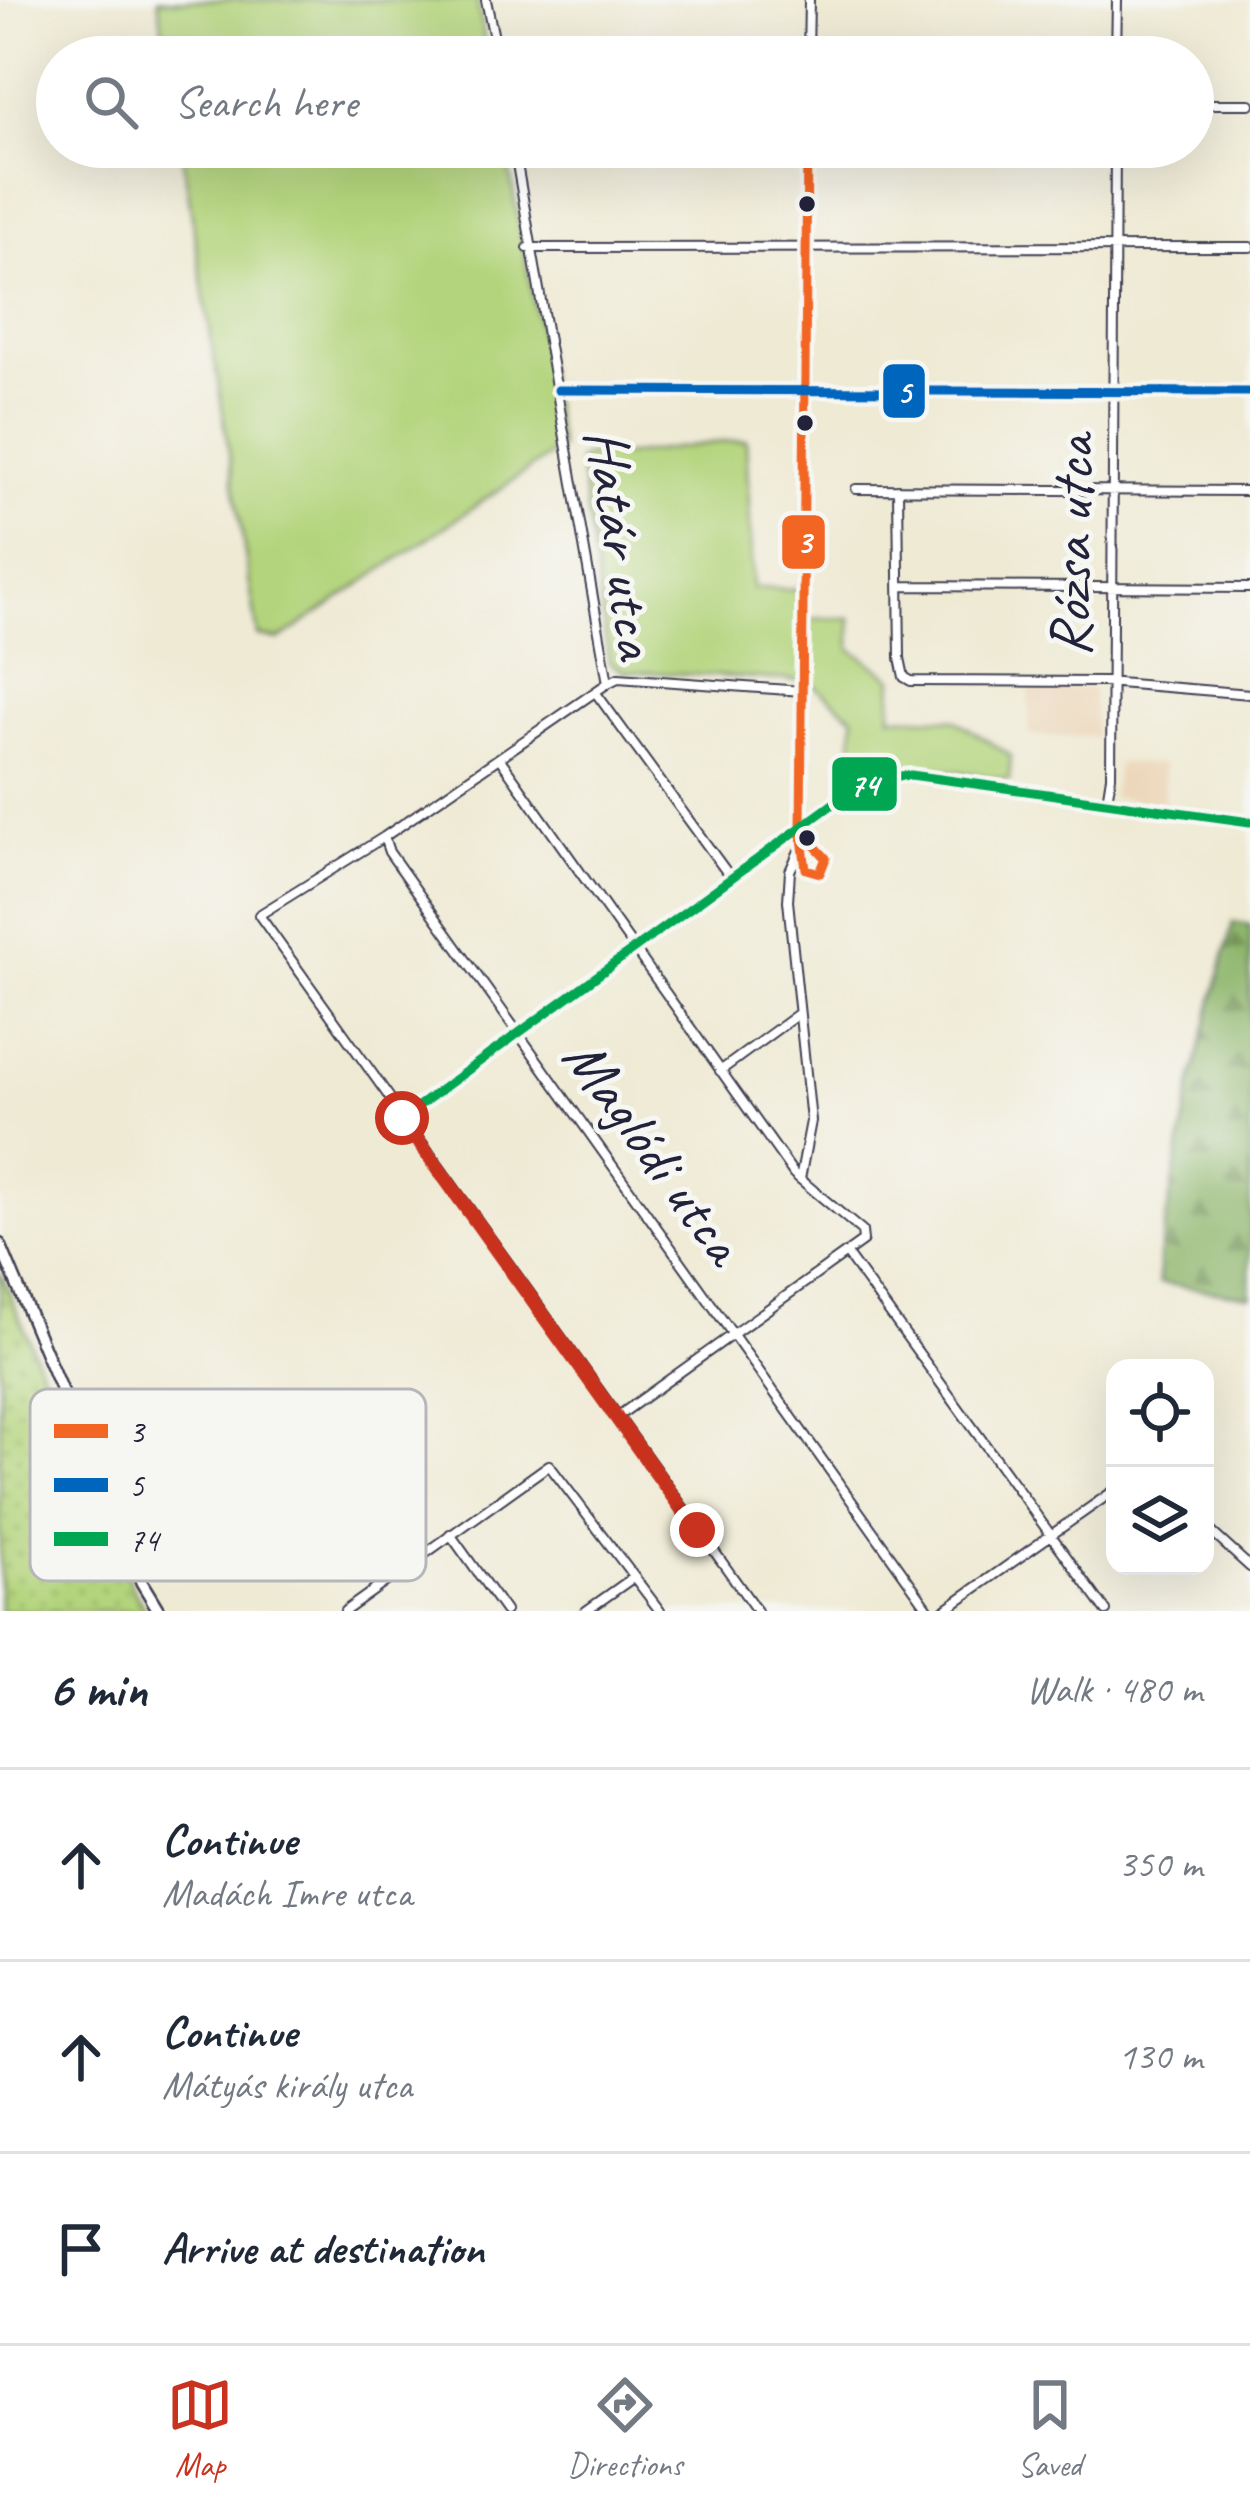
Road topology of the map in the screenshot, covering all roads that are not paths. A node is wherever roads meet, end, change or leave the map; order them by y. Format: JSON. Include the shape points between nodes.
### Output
{"nodes":[{"id":1,"x":486,"y":0,"type":"edge"},
{"id":2,"x":809,"y":0,"type":"edge"},
{"id":3,"x":1117,"y":0,"type":"edge"},
{"id":4,"x":494,"y":36,"type":"edge"},
{"id":5,"x":808,"y":36,"type":"edge"},
{"id":6,"x":1116,"y":36,"type":"edge"},
{"id":7,"x":1214,"y":104,"type":"edge"},
{"id":8,"x":1250,"y":104,"type":"edge"},
{"id":9,"x":517,"y":168,"type":"edge"},
{"id":10,"x":807,"y":168,"type":"edge"},
{"id":11,"x":1115,"y":168,"type":"edge"},
{"id":12,"x":806,"y":247,"type":"junction"},
{"id":13,"x":528,"y":248,"type":"junction"},
{"id":14,"x":1116,"y":248,"type":"junction"},
{"id":15,"x":1250,"y":248,"type":"edge"},
{"id":16,"x":558,"y":390,"type":"junction"},
{"id":17,"x":804,"y":390,"type":"junction"},
{"id":18,"x":1115,"y":391,"type":"junction"},
{"id":19,"x":1250,"y":392,"type":"edge"},
{"id":20,"x":856,"y":489,"type":"dead end"},
{"id":21,"x":898,"y":489,"type":"junction"},
{"id":22,"x":1114,"y":490,"type":"junction"},
{"id":23,"x":1250,"y":491,"type":"edge"},
{"id":24,"x":902,"y":586,"type":"junction"},
{"id":25,"x":1113,"y":586,"type":"junction"},
{"id":26,"x":1250,"y":588,"type":"edge"},
{"id":27,"x":608,"y":682,"type":"junction"},
{"id":28,"x":1112,"y":683,"type":"junction"},
{"id":29,"x":802,"y":691,"type":"junction"},
{"id":30,"x":596,"y":694,"type":"junction"},
{"id":31,"x":1250,"y":694,"type":"edge"},
{"id":32,"x":500,"y":759,"type":"junction"},
{"id":33,"x":1107,"y":801,"type":"junction"},
{"id":34,"x":1250,"y":822,"type":"edge"},
{"id":35,"x":802,"y":833,"type":"junction"},
{"id":36,"x":384,"y":837,"type":"junction"},
{"id":37,"x":731,"y":878,"type":"junction"},
{"id":38,"x":632,"y":951,"type":"junction"},
{"id":39,"x":798,"y":1014,"type":"junction"},
{"id":40,"x":518,"y":1032,"type":"junction"},
{"id":41,"x":720,"y":1071,"type":"junction"},
{"id":42,"x":402,"y":1118,"type":"junction"},
{"id":43,"x":800,"y":1179,"type":"junction"},
{"id":44,"x":0,"y":1244,"type":"edge"},
{"id":45,"x":846,"y":1253,"type":"junction"},
{"id":46,"x":734,"y":1334,"type":"junction"},
{"id":47,"x":61,"y":1389,"type":"edge"},
{"id":48,"x":617,"y":1417,"type":"junction"},
{"id":49,"x":1106,"y":1496,"type":"edge"},
{"id":50,"x":1051,"y":1533,"type":"junction"},
{"id":51,"x":450,"y":1534,"type":"junction"},
{"id":52,"x":1214,"y":1534,"type":"edge"},
{"id":53,"x":426,"y":1552,"type":"edge"},
{"id":54,"x":1250,"y":1567,"type":"edge"},
{"id":55,"x":634,"y":1577,"type":"junction"},
{"id":56,"x":141,"y":1581,"type":"edge"},
{"id":57,"x":388,"y":1581,"type":"edge"},
{"id":58,"x":351,"y":1609,"type":"edge"},
{"id":59,"x":159,"y":1611,"type":"edge"},
{"id":60,"x":505,"y":1611,"type":"edge"},
{"id":61,"x":586,"y":1611,"type":"edge"},
{"id":62,"x":660,"y":1611,"type":"edge"},
{"id":63,"x":757,"y":1611,"type":"edge"},
{"id":64,"x":930,"y":1611,"type":"edge"},
{"id":65,"x":944,"y":1611,"type":"edge"},
{"id":66,"x":1106,"y":1611,"type":"edge"}],
"edges":[{"from":1,"to":4,"type":"street"},
{"from":2,"to":5,"type":"street"},
{"from":3,"to":6,"type":"street"},
{"from":7,"to":8,"type":"street"},
{"from":9,"to":13,"type":"street","name":"Határ utca"},
{"from":10,"to":12,"type":"street"},
{"from":11,"to":14,"type":"street","name":"Rózsa utca"},
{"from":12,"to":13,"type":"street"},
{"from":12,"to":14,"type":"street"},
{"from":12,"to":17,"type":"street"},
{"from":13,"to":16,"type":"street","name":"Határ utca"},
{"from":14,"to":15,"type":"street"},
{"from":14,"to":18,"type":"street","name":"Rózsa utca"},
{"from":16,"to":17,"type":"street"},
{"from":16,"to":27,"type":"street","name":"Határ utca"},
{"from":17,"to":18,"type":"street"},
{"from":17,"to":29,"type":"street"},
{"from":18,"to":19,"type":"street"},
{"from":18,"to":22,"type":"street","name":"Rózsa utca"},
{"from":20,"to":21,"type":"street"},
{"from":21,"to":22,"type":"street"},
{"from":21,"to":24,"type":"street"},
{"from":22,"to":23,"type":"street"},
{"from":22,"to":25,"type":"street","name":"Rózsa utca"},
{"from":24,"to":25,"type":"street"},
{"from":24,"to":28,"type":"street","via":[[901,670],[910,681]]},
{"from":25,"to":26,"type":"street"},
{"from":25,"to":28,"type":"street","name":"Rózsa utca"},
{"from":27,"to":29,"type":"street"},
{"from":27,"to":30,"type":"street","name":"Határ utca"},
{"from":28,"to":31,"type":"street"},
{"from":28,"to":33,"type":"street","name":"Rózsa utca"},
{"from":29,"to":35,"type":"street"},
{"from":30,"to":32,"type":"street","name":"Határ utca"},
{"from":30,"to":37,"type":"street"},
{"from":32,"to":36,"type":"street","name":"Határ utca"},
{"from":32,"to":38,"type":"street"},
{"from":33,"to":34,"type":"street"},
{"from":33,"to":35,"type":"street","via":[[886,776],[848,793]]},
{"from":35,"to":35,"type":"street","via":[[826,858],[820,873],[806,869]]},
{"from":35,"to":37,"type":"street"},
{"from":35,"to":39,"type":"street","via":[[788,902]]},
{"from":36,"to":40,"type":"street","name":"Maglódi utca"},
{"from":36,"to":42,"type":"street","name":"Határ utca","via":[[259,915]]},
{"from":37,"to":38,"type":"street"},
{"from":38,"to":40,"type":"street"},
{"from":38,"to":41,"type":"street"},
{"from":39,"to":41,"type":"street"},
{"from":39,"to":43,"type":"street","via":[[811,1121]]},
{"from":40,"to":42,"type":"street"},
{"from":40,"to":46,"type":"street","name":"Maglódi utca"},
{"from":41,"to":43,"type":"street"},
{"from":42,"to":48,"type":"street"},
{"from":43,"to":45,"type":"street","via":[[862,1231]]},
{"from":44,"to":47,"type":"main road"},
{"from":45,"to":46,"type":"street"},
{"from":45,"to":50,"type":"street"},
{"from":46,"to":48,"type":"street"},
{"from":46,"to":64,"type":"street","name":"Maglódi utca"},
{"from":48,"to":63,"type":"street"},
{"from":49,"to":50,"type":"street"},
{"from":50,"to":65,"type":"street"},
{"from":50,"to":66,"type":"street"},
{"from":51,"to":53,"type":"street"},
{"from":51,"to":55,"type":"street","via":[[549,1465]]},
{"from":51,"to":60,"type":"street"},
{"from":52,"to":54,"type":"street"},
{"from":55,"to":61,"type":"street"},
{"from":55,"to":62,"type":"street"},
{"from":56,"to":59,"type":"main road"},
{"from":57,"to":58,"type":"street"}]}
